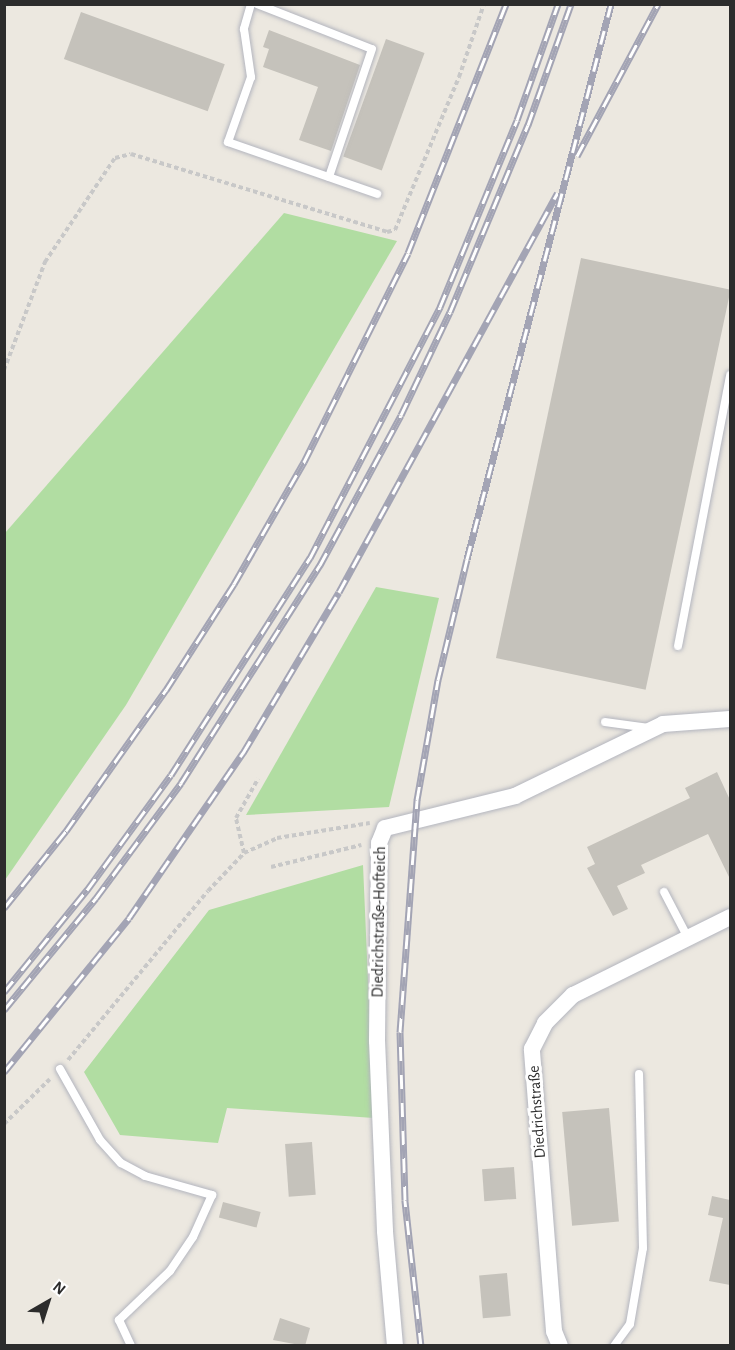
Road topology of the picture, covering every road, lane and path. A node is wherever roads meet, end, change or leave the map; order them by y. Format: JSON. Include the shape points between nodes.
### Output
{"nodes":[{"id":1,"x":250,"y":4,"type":"edge"},
{"id":2,"x":258,"y":4,"type":"edge"},
{"id":3,"x":115,"y":158,"type":"dead end"},
{"id":4,"x":329,"y":177,"type":"junction"},
{"id":5,"x":377,"y":194,"type":"dead end"},
{"id":6,"x":4,"y":370,"type":"edge"},
{"id":7,"x":730,"y":375,"type":"edge"},
{"id":8,"x":678,"y":646,"type":"dead end"},
{"id":9,"x":730,"y":718,"type":"edge"},
{"id":10,"x":605,"y":722,"type":"dead end"},
{"id":11,"x":653,"y":729,"type":"junction"},
{"id":12,"x":258,"y":779,"type":"dead end"},
{"id":13,"x":382,"y":835,"type":"junction"},
{"id":14,"x":244,"y":853,"type":"junction"},
{"id":15,"x":271,"y":867,"type":"dead end"},
{"id":16,"x":664,"y":892,"type":"dead end"},
{"id":17,"x":730,"y":917,"type":"edge"},
{"id":18,"x":688,"y":938,"type":"junction"},
{"id":19,"x":60,"y":1069,"type":"junction"},
{"id":20,"x":639,"y":1074,"type":"dead end"},
{"id":21,"x":4,"y":1124,"type":"edge"},
{"id":22,"x":131,"y":1346,"type":"edge"},
{"id":23,"x":395,"y":1346,"type":"edge"},
{"id":24,"x":560,"y":1346,"type":"edge"},
{"id":25,"x":614,"y":1346,"type":"edge"}],
"edges":[{"from":1,"to":4,"type":"lane","via":[[244,29],[250,77],[228,142]]},
{"from":2,"to":4,"type":"lane","via":[[372,49]]},
{"from":3,"to":6,"type":"path","via":[[45,262]]},
{"from":4,"to":5,"type":"lane"},
{"from":7,"to":8,"type":"lane"},
{"from":9,"to":11,"type":"street","name":"Diedrichstraße-Hofteich","via":[[663,724]]},
{"from":10,"to":11,"type":"lane"},
{"from":11,"to":13,"type":"street","name":"Diedrichstraße-Hofteich","via":[[515,796]]},
{"from":12,"to":14,"type":"path","via":[[236,818]]},
{"from":13,"to":14,"type":"path","via":[[367,822],[277,837]]},
{"from":13,"to":15,"type":"path"},
{"from":13,"to":23,"type":"street","name":"Diedrichstraße-Hofteich","via":[[377,1041],[385,1231]]},
{"from":14,"to":19,"type":"path"},
{"from":16,"to":18,"type":"lane"},
{"from":17,"to":18,"type":"street","name":"Diedrichstraße"},
{"from":18,"to":24,"type":"street","name":"Diedrichstraße","via":[[573,995],[545,1023],[532,1049],[554,1331]]},
{"from":19,"to":21,"type":"path"},
{"from":19,"to":22,"type":"lane","via":[[100,1140],[121,1163],[145,1176],[212,1195],[193,1237],[170,1271],[119,1320]]},
{"from":20,"to":25,"type":"lane","via":[[643,1248],[630,1324]]}]}
